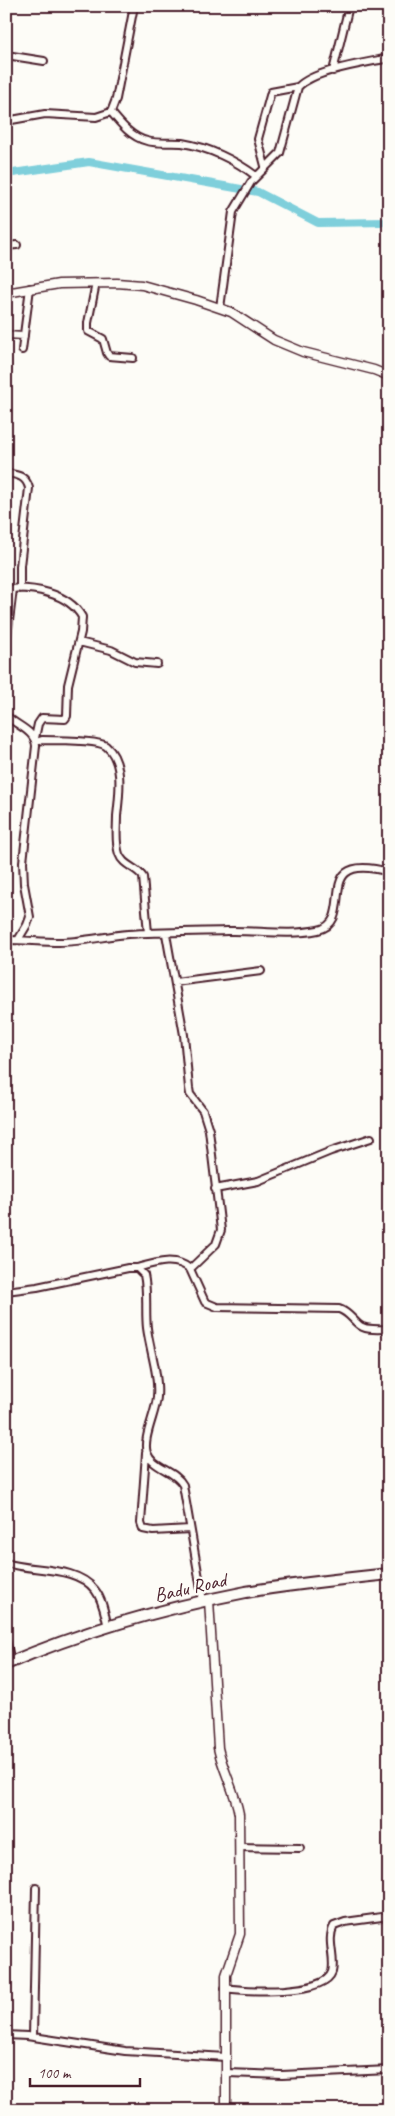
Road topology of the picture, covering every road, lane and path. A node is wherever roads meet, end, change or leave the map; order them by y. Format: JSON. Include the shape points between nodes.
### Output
{"nodes":[{"id":1,"x":134,"y":6,"type":"edge"},
{"id":2,"x":349,"y":6,"type":"edge"},
{"id":3,"x":6,"y":55,"type":"edge"},
{"id":4,"x":389,"y":58,"type":"edge"},
{"id":5,"x":44,"y":61,"type":"dead end"},
{"id":6,"x":333,"y":70,"type":"junction"},
{"id":7,"x":298,"y":87,"type":"junction"},
{"id":8,"x":111,"y":112,"type":"junction"},
{"id":9,"x":6,"y":121,"type":"edge"},
{"id":10,"x":265,"y":166,"type":"junction"},
{"id":11,"x":256,"y":176,"type":"junction"},
{"id":12,"x":17,"y":245,"type":"dead end"},
{"id":13,"x":6,"y":246,"type":"edge"},
{"id":14,"x":96,"y":283,"type":"junction"},
{"id":15,"x":30,"y":288,"type":"junction"},
{"id":16,"x":6,"y":293,"type":"edge"},
{"id":17,"x":220,"y":308,"type":"junction"},
{"id":18,"x":6,"y":335,"type":"edge"},
{"id":19,"x":24,"y":336,"type":"junction"},
{"id":20,"x":22,"y":350,"type":"dead end"},
{"id":21,"x":133,"y":358,"type":"dead end"},
{"id":22,"x":389,"y":376,"type":"edge"},
{"id":23,"x":6,"y":473,"type":"edge"},
{"id":24,"x":13,"y":589,"type":"edge"},
{"id":25,"x":79,"y":642,"type":"junction"},
{"id":26,"x":6,"y":645,"type":"edge"},
{"id":27,"x":157,"y":664,"type":"dead end"},
{"id":28,"x":6,"y":716,"type":"edge"},
{"id":29,"x":36,"y":740,"type":"junction"},
{"id":30,"x":389,"y":872,"type":"edge"},
{"id":31,"x":148,"y":933,"type":"junction"},
{"id":32,"x":166,"y":934,"type":"junction"},
{"id":33,"x":6,"y":940,"type":"edge"},
{"id":34,"x":18,"y":940,"type":"junction"},
{"id":35,"x":261,"y":971,"type":"dead end"},
{"id":36,"x":175,"y":982,"type":"junction"},
{"id":37,"x":371,"y":1138,"type":"dead end"},
{"id":38,"x":215,"y":1189,"type":"junction"},
{"id":39,"x":137,"y":1268,"type":"junction"},
{"id":40,"x":190,"y":1269,"type":"junction"},
{"id":41,"x":6,"y":1291,"type":"edge"},
{"id":42,"x":389,"y":1329,"type":"edge"},
{"id":43,"x":146,"y":1451,"type":"junction"},
{"id":44,"x":190,"y":1529,"type":"junction"},
{"id":45,"x":6,"y":1563,"type":"edge"},
{"id":46,"x":389,"y":1574,"type":"edge"},
{"id":47,"x":206,"y":1601,"type":"junction"},
{"id":48,"x":108,"y":1627,"type":"junction"},
{"id":49,"x":6,"y":1640,"type":"edge"},
{"id":50,"x":9,"y":1663,"type":"edge"},
{"id":51,"x":239,"y":1847,"type":"junction"},
{"id":52,"x":300,"y":1848,"type":"dead end"},
{"id":53,"x":36,"y":1888,"type":"dead end"},
{"id":54,"x":389,"y":1916,"type":"edge"},
{"id":55,"x":225,"y":1988,"type":"junction"},
{"id":56,"x":6,"y":2035,"type":"edge"},
{"id":57,"x":34,"y":2037,"type":"junction"},
{"id":58,"x":226,"y":2057,"type":"junction"},
{"id":59,"x":389,"y":2070,"type":"edge"},
{"id":60,"x":227,"y":2073,"type":"junction"},
{"id":61,"x":226,"y":2110,"type":"edge"}],
"edges":[{"from":1,"to":8,"type":"street"},
{"from":2,"to":6,"type":"street"},
{"from":3,"to":5,"type":"street"},
{"from":4,"to":6,"type":"street"},
{"from":6,"to":7,"type":"street"},
{"from":7,"to":10,"type":"street","via":[[280,153]]},
{"from":7,"to":10,"type":"street","via":[[271,92],[258,139]]},
{"from":8,"to":9,"type":"street","via":[[96,117],[45,114]]},
{"from":8,"to":11,"type":"street","via":[[124,128],[146,141],[181,143],[204,149],[243,166]]},
{"from":10,"to":11,"type":"street"},
{"from":11,"to":17,"type":"street","via":[[239,200],[230,224]]},
{"from":12,"to":13,"type":"street"},
{"from":14,"to":15,"type":"street"},
{"from":14,"to":17,"type":"street","via":[[142,285]]},
{"from":14,"to":21,"type":"street","via":[[88,330],[103,339],[106,353],[110,356]]},
{"from":15,"to":16,"type":"street"},
{"from":15,"to":19,"type":"street"},
{"from":17,"to":22,"type":"street","via":[[274,340],[303,352]]},
{"from":18,"to":19,"type":"street"},
{"from":19,"to":20,"type":"street"},
{"from":23,"to":24,"type":"street","via":[[24,477],[29,488],[20,566]]},
{"from":24,"to":25,"type":"street","via":[[50,593],[80,612],[83,624]]},
{"from":24,"to":26,"type":"street"},
{"from":25,"to":27,"type":"street","via":[[111,650],[135,662]]},
{"from":25,"to":29,"type":"street","via":[[68,685],[67,716],[60,720],[42,718]]},
{"from":28,"to":29,"type":"street"},
{"from":29,"to":31,"type":"street","via":[[98,742],[112,754],[119,774],[118,852],[121,859],[143,877]]},
{"from":29,"to":34,"type":"street","via":[[23,862],[30,917]]},
{"from":30,"to":32,"type":"street","via":[[364,868],[345,872],[340,881],[333,921],[320,930]]},
{"from":31,"to":32,"type":"street"},
{"from":31,"to":34,"type":"street","via":[[58,942]]},
{"from":32,"to":36,"type":"street"},
{"from":33,"to":34,"type":"street"},
{"from":35,"to":36,"type":"street"},
{"from":36,"to":38,"type":"street","via":[[190,1094],[207,1119]]},
{"from":37,"to":38,"type":"street","via":[[258,1181]]},
{"from":38,"to":40,"type":"street","via":[[220,1238]]},
{"from":39,"to":40,"type":"street","via":[[170,1262]]},
{"from":39,"to":41,"type":"street"},
{"from":39,"to":43,"type":"street","via":[[145,1279],[148,1329],[157,1383],[156,1409]]},
{"from":40,"to":42,"type":"street","via":[[202,1297],[210,1305],[339,1309],[362,1326]]},
{"from":43,"to":44,"type":"street","via":[[151,1461],[178,1476],[183,1485]]},
{"from":43,"to":44,"type":"street","via":[[143,1529]]},
{"from":44,"to":47,"type":"street"},
{"from":45,"to":48,"type":"street","via":[[67,1574],[88,1584],[96,1591]]},
{"from":46,"to":47,"type":"main road","name":"Badu Road","via":[[247,1592]]},
{"from":47,"to":48,"type":"main road","name":"Badu Road","via":[[154,1612]]},
{"from":47,"to":51,"type":"street","via":[[218,1748],[236,1801]]},
{"from":48,"to":50,"type":"main road","name":"Badu Road"},
{"from":49,"to":50,"type":"street"},
{"from":51,"to":52,"type":"street"},
{"from":51,"to":55,"type":"street","via":[[240,1934],[227,1966]]},
{"from":53,"to":57,"type":"street"},
{"from":54,"to":55,"type":"street","via":[[334,1926],[331,1935],[332,1970],[319,1984],[283,1990]]},
{"from":55,"to":58,"type":"street"},
{"from":56,"to":57,"type":"street"},
{"from":57,"to":58,"type":"street","via":[[125,2051]]},
{"from":58,"to":60,"type":"street"},
{"from":59,"to":60,"type":"street","via":[[282,2075]]},
{"from":60,"to":61,"type":"street"}]}
